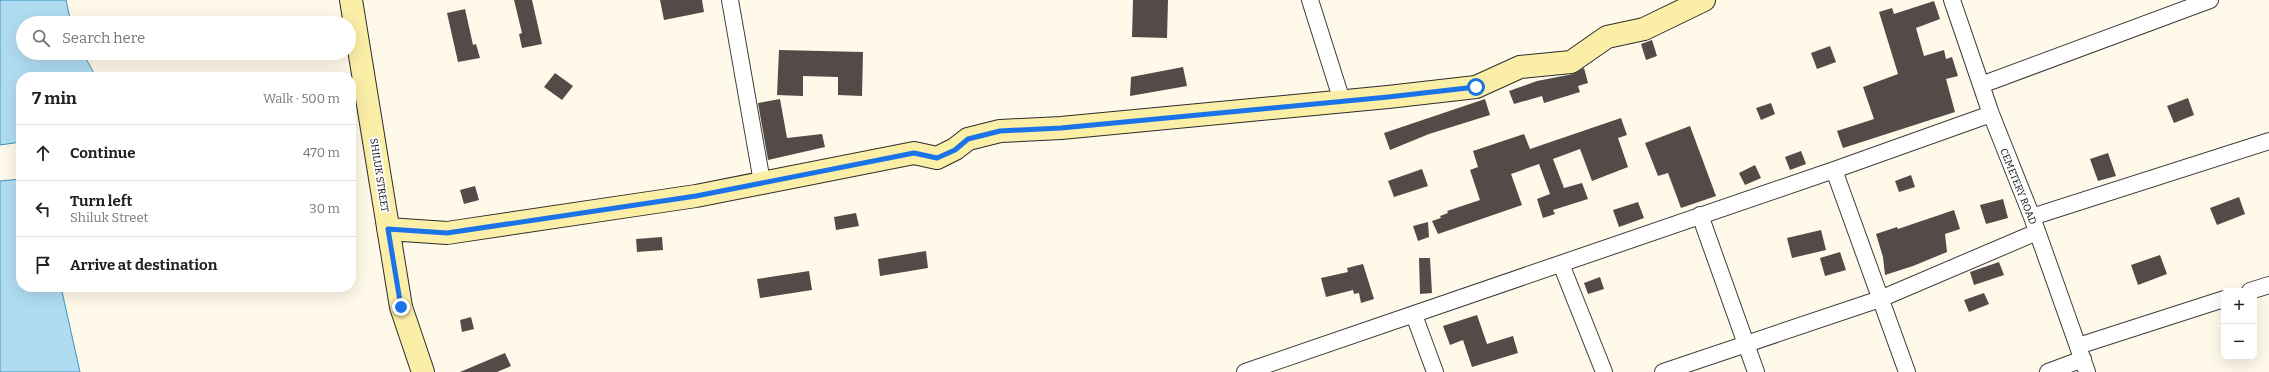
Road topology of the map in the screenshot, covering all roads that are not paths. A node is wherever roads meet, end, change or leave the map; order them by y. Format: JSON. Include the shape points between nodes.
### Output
{"nodes":[{"id":1,"x":351,"y":0,"type":"edge"},
{"id":2,"x":730,"y":0,"type":"edge"},
{"id":3,"x":1310,"y":0,"type":"edge"},
{"id":4,"x":1704,"y":0,"type":"edge"},
{"id":5,"x":1952,"y":0,"type":"edge"},
{"id":6,"x":2210,"y":0,"type":"edge"},
{"id":7,"x":354,"y":16,"type":"edge"},
{"id":8,"x":356,"y":31,"type":"edge"},
{"id":9,"x":1981,"y":85,"type":"junction"},
{"id":10,"x":1342,"y":101,"type":"junction"},
{"id":11,"x":1991,"y":114,"type":"junction"},
{"id":12,"x":2269,"y":141,"type":"edge"},
{"id":13,"x":1834,"y":170,"type":"junction"},
{"id":14,"x":762,"y":182,"type":"junction"},
{"id":15,"x":1700,"y":215,"type":"junction"},
{"id":16,"x":2035,"y":224,"type":"junction"},
{"id":17,"x":388,"y":229,"type":"junction"},
{"id":18,"x":1561,"y":264,"type":"junction"},
{"id":19,"x":2269,"y":285,"type":"edge"},
{"id":20,"x":2257,"y":289,"type":"edge"},
{"id":21,"x":1880,"y":299,"type":"junction"},
{"id":22,"x":2221,"y":300,"type":"edge"},
{"id":23,"x":1414,"y":315,"type":"junction"},
{"id":24,"x":1745,"y":344,"type":"junction"},
{"id":25,"x":2083,"y":359,"type":"edge"},
{"id":26,"x":1268,"y":368,"type":"edge"},
{"id":27,"x":423,"y":372,"type":"edge"},
{"id":28,"x":1245,"y":372,"type":"edge"},
{"id":29,"x":1435,"y":372,"type":"edge"},
{"id":30,"x":1604,"y":372,"type":"edge"},
{"id":31,"x":1663,"y":372,"type":"edge"},
{"id":32,"x":1756,"y":372,"type":"edge"},
{"id":33,"x":1907,"y":372,"type":"edge"},
{"id":34,"x":2048,"y":372,"type":"edge"}],
"edges":[{"from":1,"to":7,"type":"street","name":"SHILUK STREET"},
{"from":2,"to":14,"type":"street"},
{"from":3,"to":10,"type":"street"},
{"from":4,"to":10,"type":"street","via":[[1644,29],[1607,37],[1571,62],[1520,67],[1476,87]]},
{"from":5,"to":9,"type":"street","name":"CEMETERY ROAD"},
{"from":6,"to":9,"type":"street"},
{"from":8,"to":17,"type":"street","name":"SHILUK STREET"},
{"from":9,"to":11,"type":"street","name":"CEMETERY ROAD"},
{"from":10,"to":14,"type":"street","via":[[1061,128],[1000,131],[968,139],[955,150],[937,158],[914,153]]},
{"from":11,"to":13,"type":"street"},
{"from":11,"to":16,"type":"street","name":"CEMETERY ROAD"},
{"from":12,"to":16,"type":"street"},
{"from":13,"to":15,"type":"street"},
{"from":13,"to":21,"type":"street"},
{"from":14,"to":17,"type":"street","via":[[696,196],[447,233]]},
{"from":15,"to":18,"type":"street"},
{"from":15,"to":24,"type":"street"},
{"from":16,"to":21,"type":"street"},
{"from":16,"to":25,"type":"street","name":"CEMETERY ROAD"},
{"from":17,"to":27,"type":"street","name":"SHILUK STREET","via":[[401,307]]},
{"from":18,"to":23,"type":"street"},
{"from":18,"to":30,"type":"street"},
{"from":19,"to":20,"type":"street"},
{"from":21,"to":24,"type":"street"},
{"from":21,"to":33,"type":"street"},
{"from":22,"to":25,"type":"street"},
{"from":23,"to":26,"type":"street"},
{"from":23,"to":29,"type":"street"},
{"from":24,"to":31,"type":"street"},
{"from":24,"to":32,"type":"street"},
{"from":25,"to":34,"type":"street"},
{"from":26,"to":28,"type":"street"}]}
